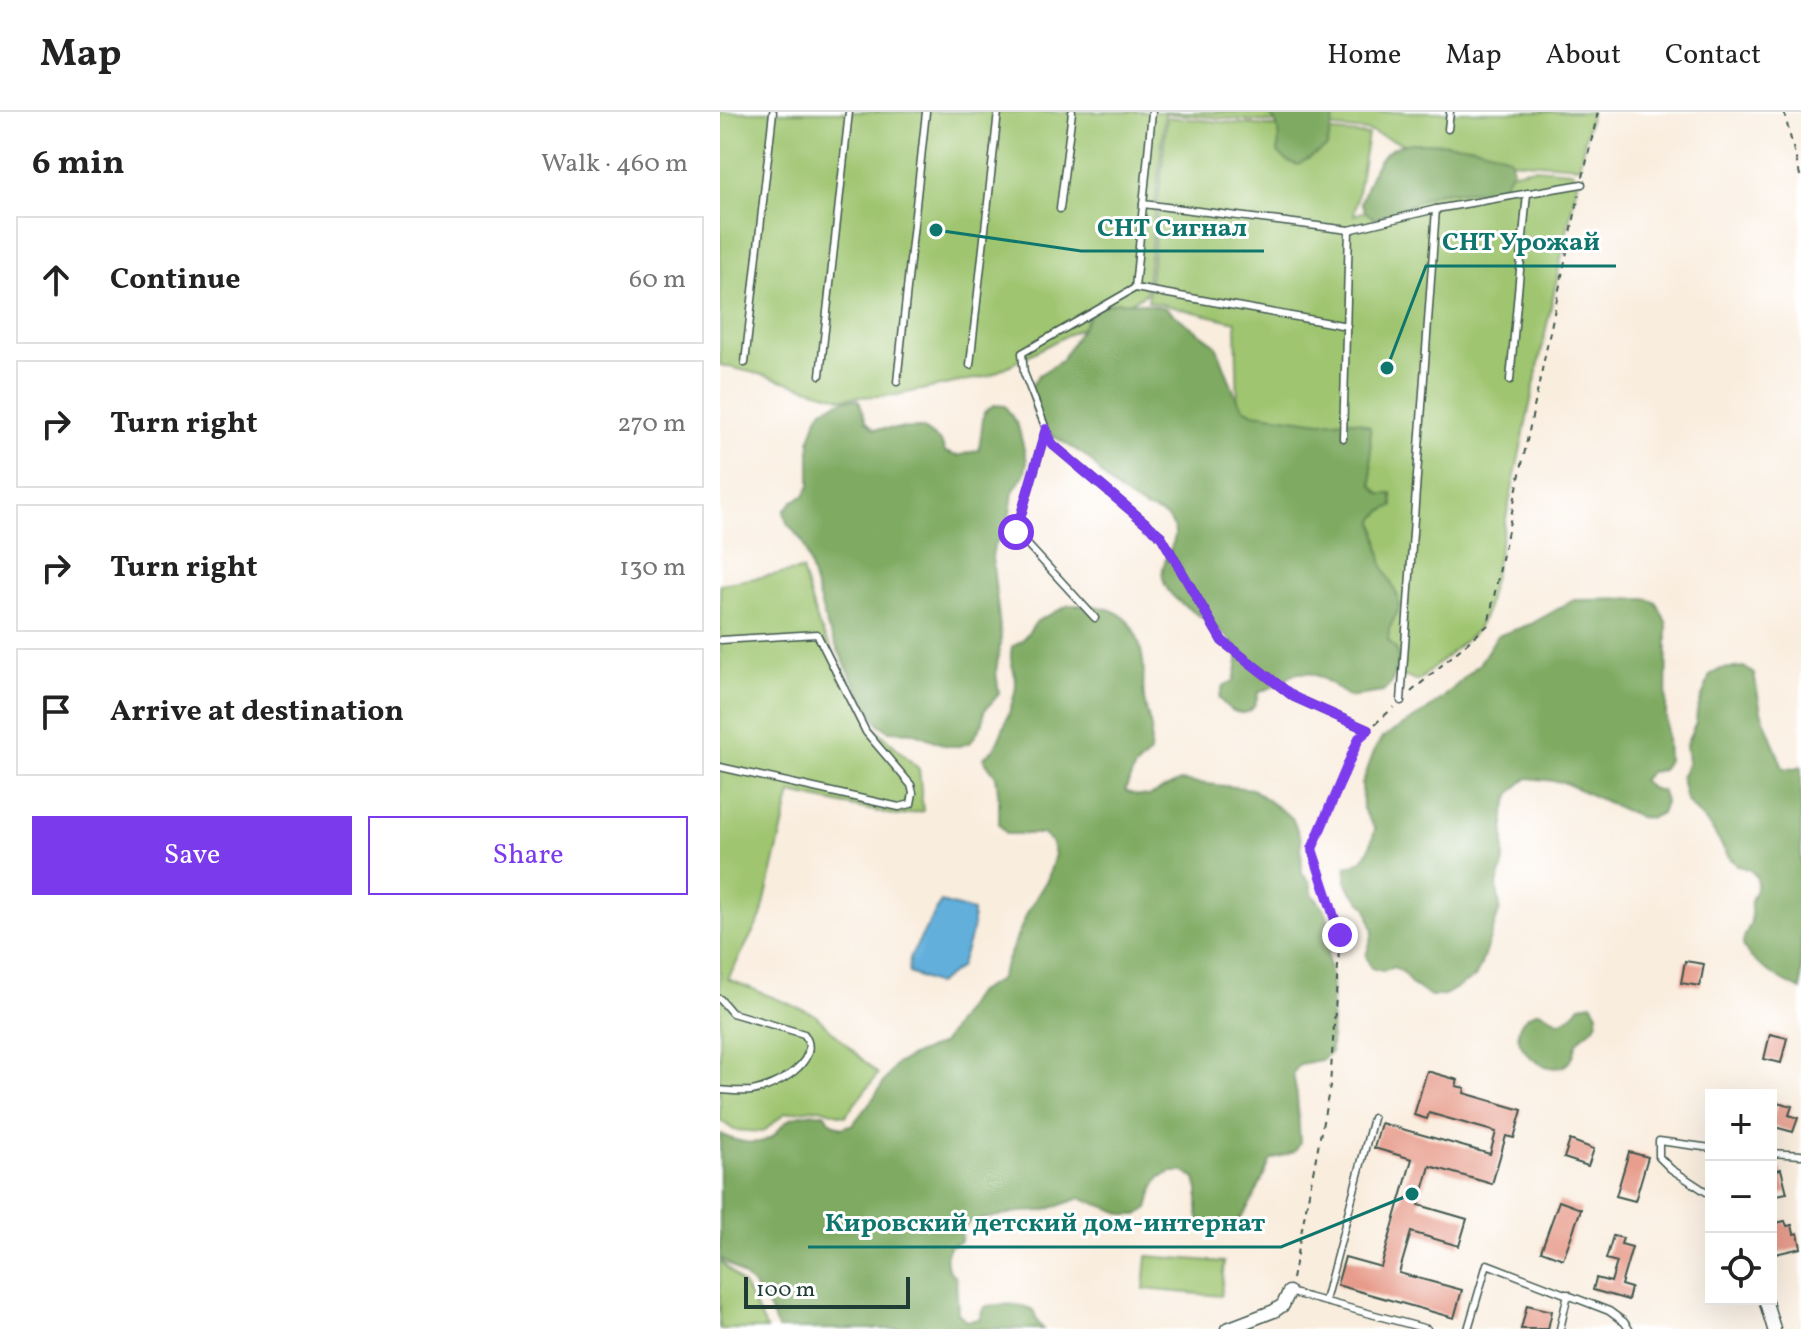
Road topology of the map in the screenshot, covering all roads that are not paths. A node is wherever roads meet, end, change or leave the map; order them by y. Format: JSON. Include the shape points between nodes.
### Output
{"nodes":[{"id":1,"x":773,"y":112,"type":"edge"},
{"id":2,"x":849,"y":112,"type":"edge"},
{"id":3,"x":926,"y":112,"type":"edge"},
{"id":4,"x":998,"y":112,"type":"edge"},
{"id":5,"x":1072,"y":112,"type":"edge"},
{"id":6,"x":1152,"y":112,"type":"edge"},
{"id":7,"x":1450,"y":112,"type":"edge"},
{"id":8,"x":1448,"y":129,"type":"dead end"},
{"id":9,"x":1582,"y":184,"type":"road end"},
{"id":10,"x":1527,"y":193,"type":"junction"},
{"id":11,"x":1143,"y":204,"type":"junction"},
{"id":12,"x":1060,"y":209,"type":"dead end"},
{"id":13,"x":1436,"y":209,"type":"junction"},
{"id":14,"x":1349,"y":230,"type":"junction"},
{"id":15,"x":1135,"y":288,"type":"junction"},
{"id":16,"x":1347,"y":326,"type":"junction"},
{"id":17,"x":745,"y":363,"type":"dead end"},
{"id":18,"x":970,"y":365,"type":"dead end"},
{"id":19,"x":820,"y":375,"type":"dead end"},
{"id":20,"x":1510,"y":380,"type":"dead end"},
{"id":21,"x":897,"y":382,"type":"dead end"},
{"id":22,"x":1046,"y":429,"type":"junction"},
{"id":23,"x":1343,"y":438,"type":"dead end"},
{"id":24,"x":1095,"y":618,"type":"dead end"},
{"id":25,"x":721,"y":640,"type":"edge"},
{"id":26,"x":1401,"y":701,"type":"road end"},
{"id":27,"x":1368,"y":730,"type":"road end"},
{"id":28,"x":720,"y":767,"type":"edge"},
{"id":29,"x":720,"y":999,"type":"edge"},
{"id":30,"x":720,"y":1090,"type":"edge"},
{"id":31,"x":1373,"y":1118,"type":"dead end"},
{"id":32,"x":1705,"y":1147,"type":"edge"},
{"id":33,"x":1777,"y":1153,"type":"edge"},
{"id":34,"x":1801,"y":1155,"type":"edge"},
{"id":35,"x":1705,"y":1191,"type":"edge"},
{"id":36,"x":1289,"y":1292,"type":"joint"},
{"id":37,"x":1568,"y":1294,"type":"junction"},
{"id":38,"x":1325,"y":1301,"type":"junction"},
{"id":39,"x":1767,"y":1305,"type":"edge"},
{"id":40,"x":1227,"y":1329,"type":"edge"},
{"id":41,"x":1427,"y":1329,"type":"edge"},
{"id":42,"x":1468,"y":1329,"type":"edge"},
{"id":43,"x":1560,"y":1329,"type":"edge"},
{"id":44,"x":1629,"y":1329,"type":"edge"},
{"id":45,"x":1774,"y":1329,"type":"edge"}],
"edges":[{"from":1,"to":17,"type":"lane"},
{"from":2,"to":19,"type":"lane"},
{"from":3,"to":21,"type":"lane"},
{"from":4,"to":18,"type":"lane"},
{"from":5,"to":12,"type":"lane"},
{"from":6,"to":11,"type":"lane"},
{"from":7,"to":8,"type":"lane"},
{"from":9,"to":10,"type":"lane"},
{"from":10,"to":13,"type":"lane"},
{"from":10,"to":20,"type":"lane"},
{"from":11,"to":14,"type":"lane"},
{"from":11,"to":15,"type":"lane"},
{"from":13,"to":14,"type":"lane"},
{"from":13,"to":26,"type":"lane"},
{"from":14,"to":16,"type":"lane"},
{"from":15,"to":16,"type":"lane"},
{"from":15,"to":22,"type":"lane","via":[[1022,353],[1024,373]]},
{"from":16,"to":23,"type":"lane"},
{"from":22,"to":24,"type":"lane","via":[[1016,532]]},
{"from":22,"to":27,"type":"lane","via":[[1052,444],[1161,536],[1222,641],[1294,697]]},
{"from":25,"to":28,"type":"lane","via":[[817,634],[866,732],[913,793],[911,804],[899,807]]},
{"from":29,"to":30,"type":"lane","via":[[732,1013],[804,1034],[809,1041],[808,1054],[794,1073],[756,1090]]},
{"from":31,"to":38,"type":"lane"},
{"from":32,"to":35,"type":"lane","via":[[1659,1141],[1659,1157]]},
{"from":33,"to":34,"type":"lane"},
{"from":36,"to":38,"type":"lane"},
{"from":36,"to":40,"type":"street","via":[[1274,1311]]},
{"from":37,"to":42,"type":"lane","via":[[1487,1264]]},
{"from":37,"to":43,"type":"lane"},
{"from":37,"to":44,"type":"lane","via":[[1609,1311]]},
{"from":38,"to":41,"type":"lane"},
{"from":39,"to":45,"type":"street"}]}
